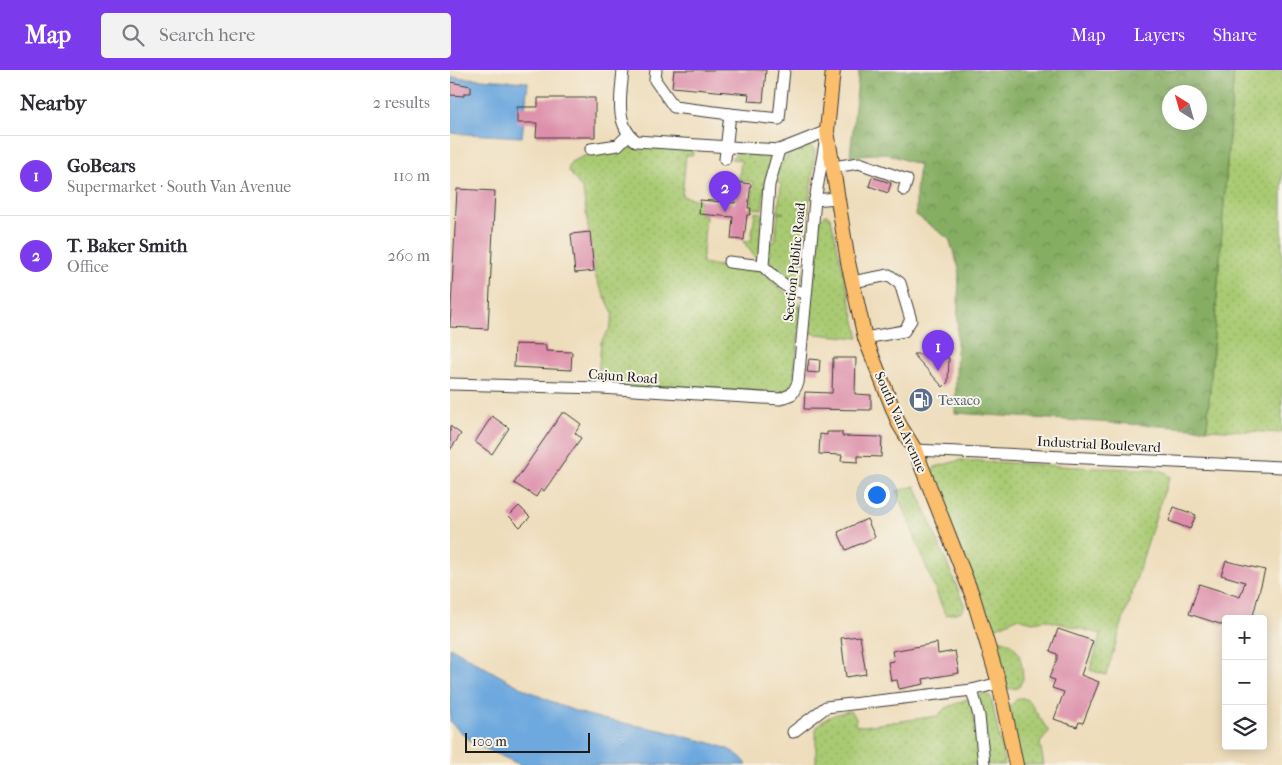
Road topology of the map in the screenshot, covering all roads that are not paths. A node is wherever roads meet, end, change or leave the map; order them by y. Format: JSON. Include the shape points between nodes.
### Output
{"nodes":[{"id":1,"x":623,"y":70,"type":"edge"},
{"id":2,"x":656,"y":70,"type":"edge"},
{"id":3,"x":784,"y":70,"type":"edge"},
{"id":4,"x":833,"y":70,"type":"edge"},
{"id":5,"x":730,"y":114,"type":"junction"},
{"id":6,"x":827,"y":131,"type":"junction"},
{"id":7,"x":628,"y":135,"type":"junction"},
{"id":8,"x":727,"y":147,"type":"junction"},
{"id":9,"x":591,"y":149,"type":"dead end"},
{"id":10,"x":778,"y":150,"type":"junction"},
{"id":11,"x":725,"y":159,"type":"dead end"},
{"id":12,"x":833,"y":167,"type":"junction"},
{"id":13,"x":904,"y":190,"type":"dead end"},
{"id":14,"x":836,"y":198,"type":"junction"},
{"id":15,"x":815,"y":200,"type":"junction"},
{"id":16,"x":729,"y":262,"type":"dead end"},
{"id":17,"x":763,"y":266,"type":"junction"},
{"id":18,"x":852,"y":282,"type":"junction"},
{"id":19,"x":806,"y":293,"type":"junction"},
{"id":20,"x":865,"y":338,"type":"junction"},
{"id":21,"x":450,"y":384,"type":"edge"},
{"id":22,"x":792,"y":394,"type":"joint"},
{"id":23,"x":915,"y":450,"type":"junction"},
{"id":24,"x":1282,"y":467,"type":"edge"},
{"id":25,"x":999,"y":683,"type":"junction"},
{"id":26,"x":972,"y":690,"type":"junction"},
{"id":27,"x":793,"y":732,"type":"dead end"},
{"id":28,"x":984,"y":765,"type":"edge"},
{"id":29,"x":1016,"y":765,"type":"edge"}],
"edges":[{"from":1,"to":7,"type":"street","via":[[621,122]]},
{"from":2,"to":5,"type":"street","via":[[655,80],[674,106]]},
{"from":3,"to":5,"type":"street","via":[[778,119]]},
{"from":4,"to":6,"type":"main road","name":"South Van Avenue"},
{"from":5,"to":8,"type":"street"},
{"from":6,"to":10,"type":"street"},
{"from":6,"to":12,"type":"main road","name":"South Van Avenue"},
{"from":6,"to":15,"type":"street","name":"Section Public Road"},
{"from":7,"to":8,"type":"street","via":[[636,141],[697,150]]},
{"from":7,"to":9,"type":"street","via":[[618,145]]},
{"from":8,"to":10,"type":"street"},
{"from":8,"to":11,"type":"street"},
{"from":10,"to":17,"type":"street","via":[[769,185]]},
{"from":12,"to":13,"type":"street","via":[[859,163],[907,180]]},
{"from":12,"to":14,"type":"main road","name":"South Van Avenue"},
{"from":14,"to":15,"type":"street"},
{"from":14,"to":18,"type":"main road","name":"South Van Avenue"},
{"from":15,"to":19,"type":"street","name":"Section Public Road"},
{"from":16,"to":17,"type":"street"},
{"from":17,"to":19,"type":"street","via":[[783,285]]},
{"from":18,"to":20,"type":"main road","name":"South Van Avenue"},
{"from":18,"to":20,"type":"street","via":[[889,275],[900,283],[911,320],[904,331]]},
{"from":19,"to":22,"type":"street","name":"Section Public Road","via":[[798,383]]},
{"from":20,"to":23,"type":"main road","name":"South Van Avenue","via":[[899,424]]},
{"from":21,"to":22,"type":"street","name":"Cajun Road","via":[[601,388],[780,399]]},
{"from":23,"to":24,"type":"street","name":"Industrial Boulevard"},
{"from":23,"to":25,"type":"main road","name":"South Van Avenue","via":[[973,596]]},
{"from":25,"to":26,"type":"street"},
{"from":25,"to":29,"type":"main road","name":"South Van Avenue"},
{"from":26,"to":27,"type":"street","via":[[826,707]]},
{"from":26,"to":28,"type":"street","via":[[979,716]]}]}
